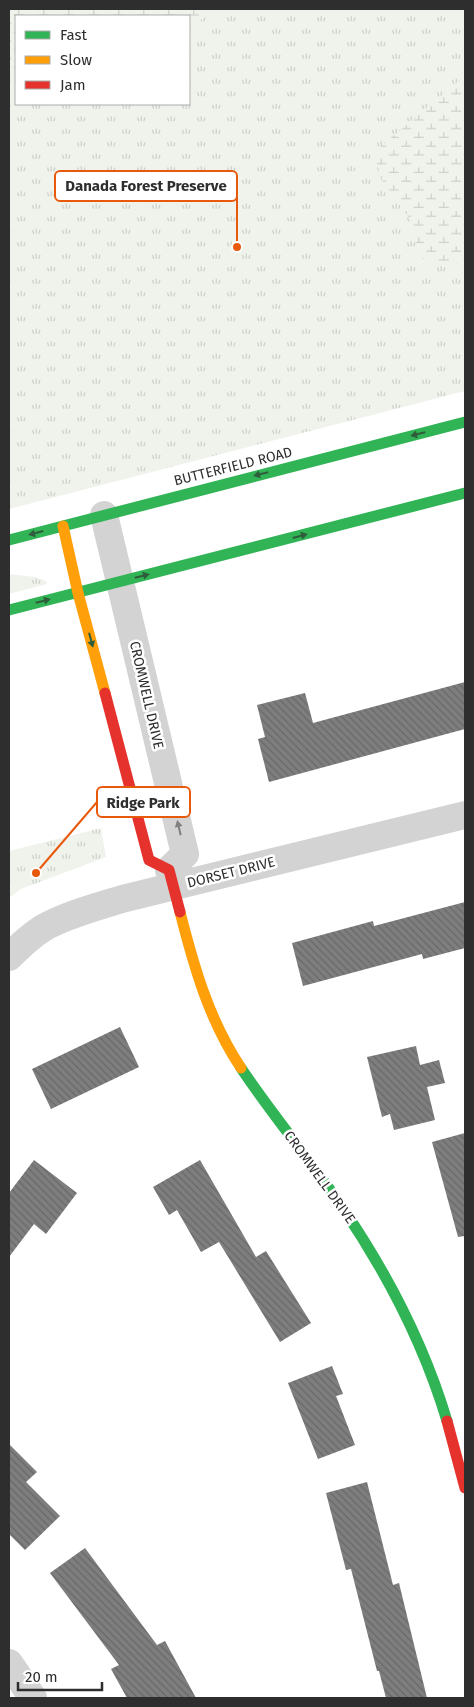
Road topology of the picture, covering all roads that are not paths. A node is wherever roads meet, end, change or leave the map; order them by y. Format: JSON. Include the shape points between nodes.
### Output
{"nodes":[{"id":1,"x":465,"y":422,"type":"edge"},
{"id":2,"x":465,"y":493,"type":"edge"},
{"id":3,"x":104,"y":515,"type":"junction"},
{"id":4,"x":63,"y":526,"type":"junction"},
{"id":5,"x":9,"y":540,"type":"edge"},
{"id":6,"x":119,"y":582,"type":"junction"},
{"id":7,"x":78,"y":593,"type":"junction"},
{"id":8,"x":9,"y":610,"type":"edge"},
{"id":9,"x":465,"y":815,"type":"edge"},
{"id":10,"x":171,"y":878,"type":"junction"},
{"id":11,"x":9,"y":957,"type":"edge"},
{"id":12,"x":465,"y":1488,"type":"edge"},
{"id":13,"x":9,"y":1662,"type":"edge"},
{"id":14,"x":33,"y":1698,"type":"edge"}],
"edges":[{"from":1,"to":3,"type":"street","name":"BUTTERFIELD ROAD","one_way":true},
{"from":6,"to":2,"type":"street","one_way":true},
{"from":3,"to":4,"type":"street","name":"BUTTERFIELD ROAD"},
{"from":3,"to":6,"type":"street","name":"CROMWELL DRIVE"},
{"from":4,"to":5,"type":"street","name":"BUTTERFIELD ROAD","one_way":true},
{"from":4,"to":7,"type":"street"},
{"from":6,"to":7,"type":"street"},
{"from":10,"to":6,"type":"street","name":"CROMWELL DRIVE","one_way":true,"via":[[185,854]]},
{"from":8,"to":7,"type":"street","one_way":true},
{"from":7,"to":10,"type":"street","one_way":true,"via":[[148,860]]},
{"from":9,"to":10,"type":"street","name":"DORSET DRIVE"},
{"from":10,"to":11,"type":"street","name":"DORSET DRIVE","via":[[44,928]]},
{"from":10,"to":12,"type":"street","name":"CROMWELL DRIVE","via":[[201,990],[215,1022],[255,1088],[365,1240],[397,1297],[428,1365]]},
{"from":13,"to":14,"type":"street"}]}
